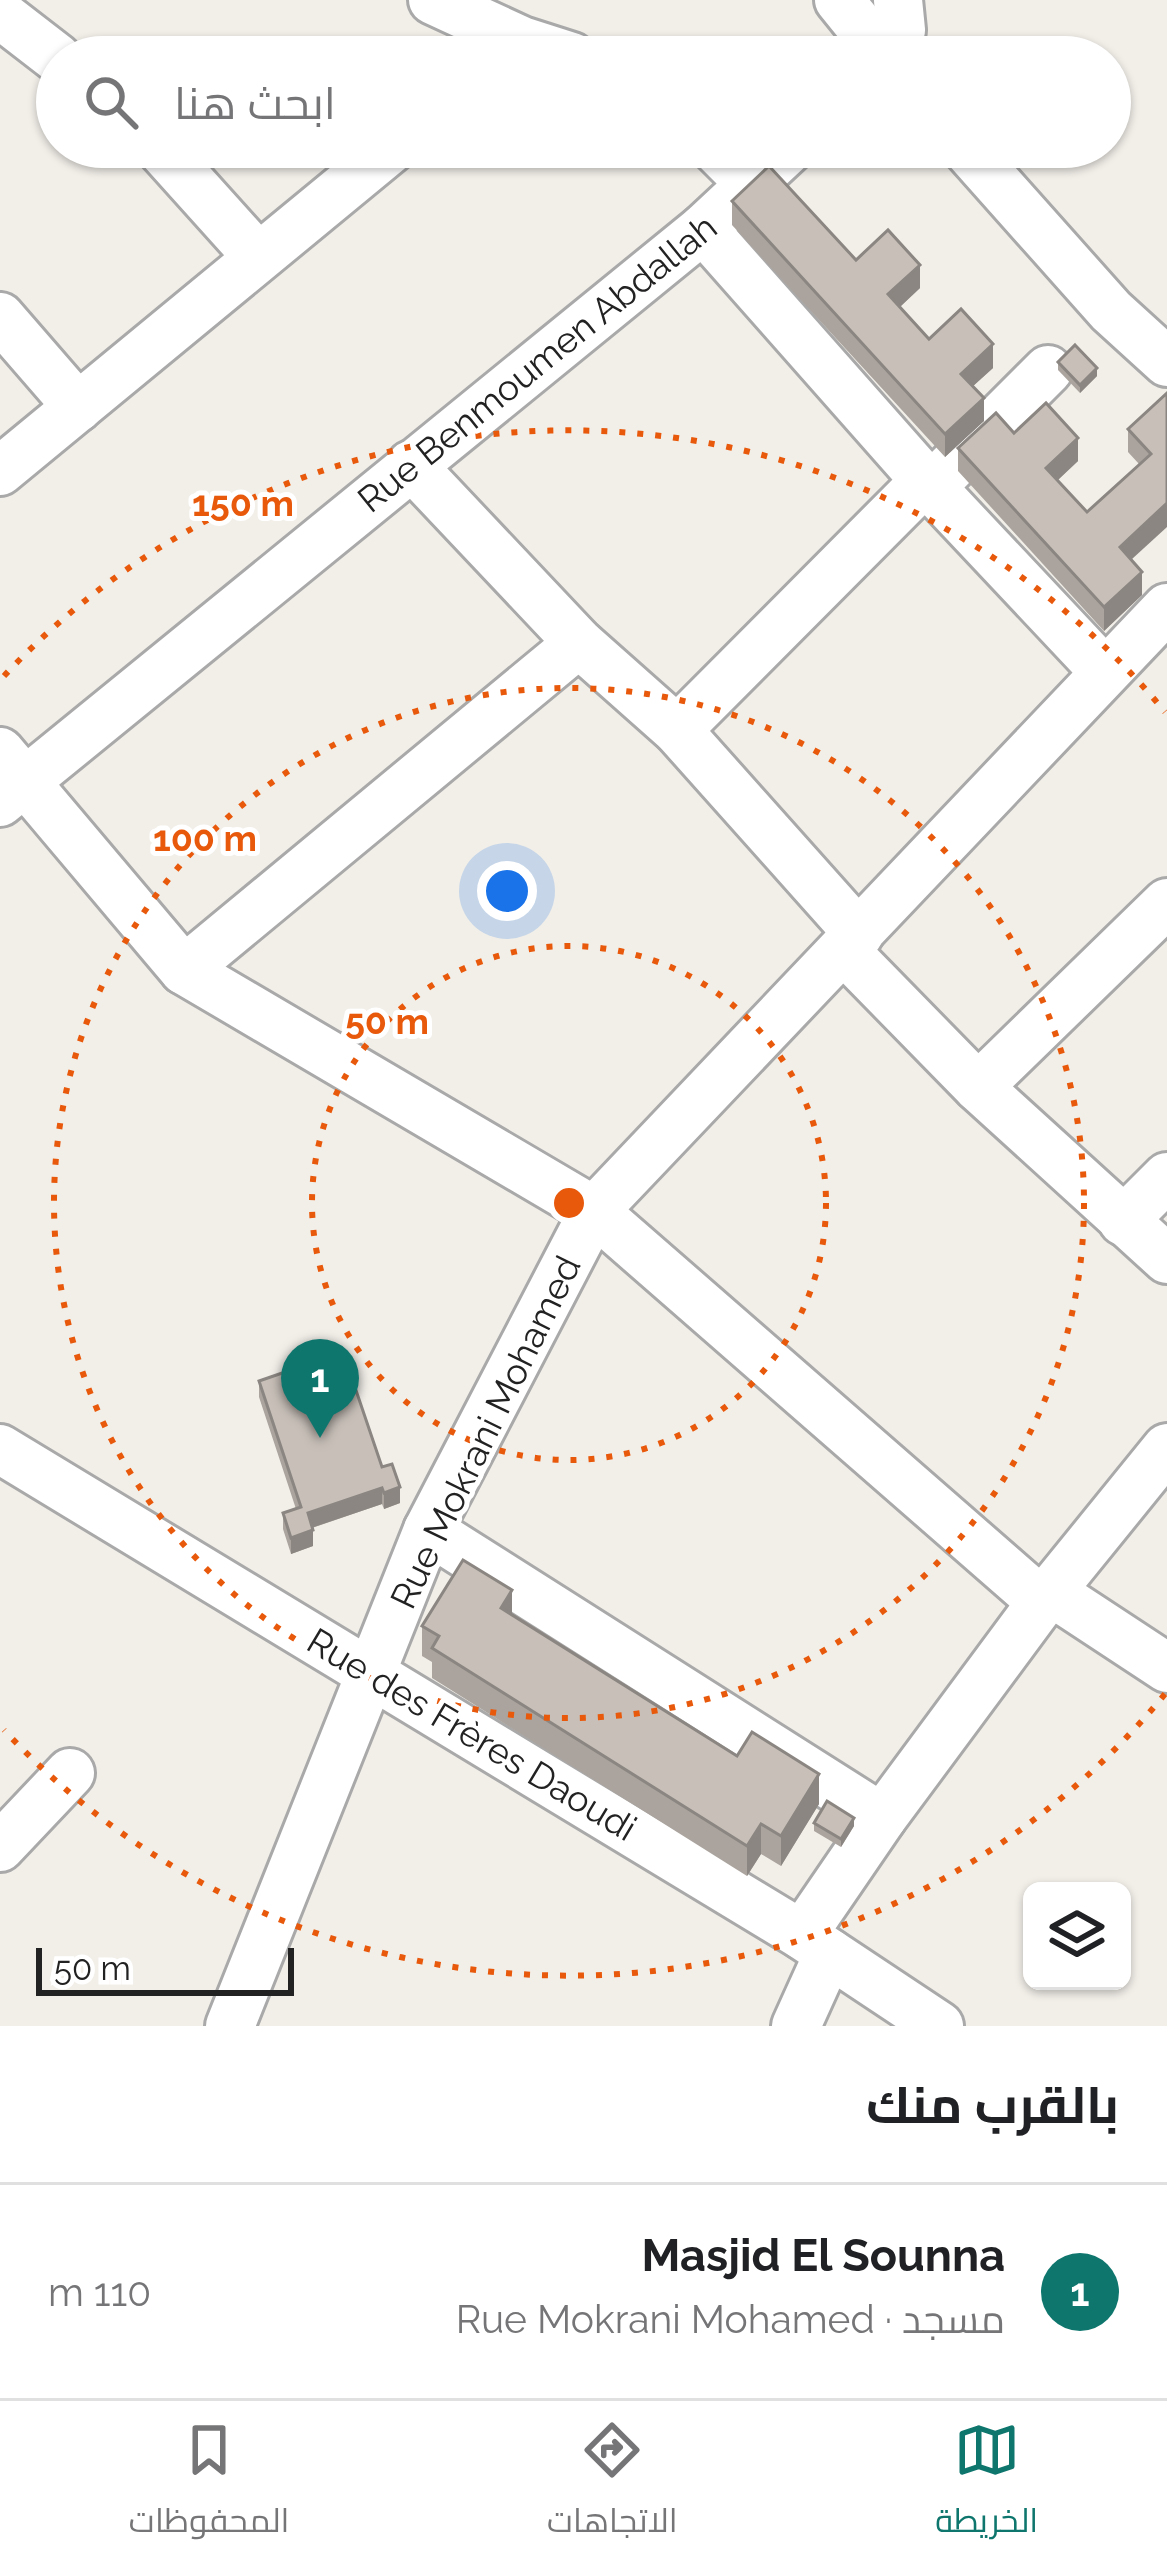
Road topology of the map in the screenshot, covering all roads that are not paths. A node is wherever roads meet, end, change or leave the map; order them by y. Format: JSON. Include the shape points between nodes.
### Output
{"nodes":[{"id":1,"x":433,"y":0,"type":"edge"},
{"id":2,"x":839,"y":0,"type":"edge"},
{"id":3,"x":898,"y":0,"type":"edge"},
{"id":4,"x":0,"y":14,"type":"edge"},
{"id":5,"x":492,"y":36,"type":"edge"},
{"id":6,"x":867,"y":36,"type":"edge"},
{"id":7,"x":897,"y":36,"type":"edge"},
{"id":8,"x":36,"y":42,"type":"edge"},
{"id":9,"x":178,"y":168,"type":"edge"},
{"id":10,"x":367,"y":168,"type":"edge"},
{"id":11,"x":735,"y":168,"type":"edge"},
{"id":12,"x":771,"y":168,"type":"edge"},
{"id":13,"x":984,"y":168,"type":"edge"},
{"id":14,"x":753,"y":186,"type":"junction"},
{"id":15,"x":703,"y":230,"type":"junction"},
{"id":16,"x":258,"y":256,"type":"junction"},
{"id":17,"x":0,"y":316,"type":"edge"},
{"id":18,"x":1167,"y":362,"type":"edge"},
{"id":19,"x":1025,"y":389,"type":"dead end"},
{"id":20,"x":78,"y":407,"type":"junction"},
{"id":21,"x":412,"y":465,"type":"junction"},
{"id":22,"x":0,"y":471,"type":"edge"},
{"id":23,"x":928,"y":484,"type":"junction"},
{"id":24,"x":1163,"y":620,"type":"edge"},
{"id":25,"x":579,"y":643,"type":"junction"},
{"id":26,"x":1104,"y":671,"type":"junction"},
{"id":27,"x":676,"y":730,"type":"junction"},
{"id":28,"x":8,"y":778,"type":"edge"},
{"id":29,"x":1167,"y":903,"type":"edge"},
{"id":30,"x":851,"y":942,"type":"junction"},
{"id":31,"x":184,"y":970,"type":"junction"},
{"id":32,"x":978,"y":1088,"type":"junction"},
{"id":33,"x":1167,"y":1177,"type":"edge"},
{"id":34,"x":594,"y":1211,"type":"junction"},
{"id":35,"x":1123,"y":1222,"type":"junction"},
{"id":36,"x":1167,"y":1259,"type":"edge"},
{"id":37,"x":1167,"y":1448,"type":"edge"},
{"id":38,"x":0,"y":1449,"type":"edge"},
{"id":39,"x":428,"y":1530,"type":"junction"},
{"id":40,"x":1048,"y":1597,"type":"junction"},
{"id":41,"x":1167,"y":1668,"type":"edge"},
{"id":42,"x":372,"y":1672,"type":"junction"},
{"id":43,"x":70,"y":1773,"type":"dead end"},
{"id":44,"x":882,"y":1818,"type":"junction"},
{"id":45,"x":0,"y":1847,"type":"edge"},
{"id":46,"x":815,"y":1944,"type":"junction"},
{"id":47,"x":230,"y":2026,"type":"edge"},
{"id":48,"x":796,"y":2026,"type":"edge"},
{"id":49,"x":939,"y":2026,"type":"edge"}],
"edges":[{"from":1,"to":5,"type":"street"},
{"from":2,"to":6,"type":"street"},
{"from":3,"to":7,"type":"street"},
{"from":4,"to":8,"type":"street"},
{"from":9,"to":16,"type":"street"},
{"from":10,"to":16,"type":"street"},
{"from":11,"to":14,"type":"street"},
{"from":12,"to":14,"type":"street","name":"Rue Benmoumen Abdallah"},
{"from":13,"to":18,"type":"street"},
{"from":14,"to":15,"type":"street","name":"Rue Benmoumen Abdallah"},
{"from":15,"to":21,"type":"street","name":"Rue Benmoumen Abdallah"},
{"from":15,"to":23,"type":"street"},
{"from":16,"to":20,"type":"street"},
{"from":17,"to":20,"type":"street"},
{"from":19,"to":23,"type":"street"},
{"from":20,"to":22,"type":"street"},
{"from":21,"to":25,"type":"street"},
{"from":21,"to":28,"type":"street","name":"Rue Benmoumen Abdallah"},
{"from":23,"to":26,"type":"street"},
{"from":23,"to":27,"type":"street"},
{"from":24,"to":26,"type":"street","name":"Rue Mokrani Mohamed"},
{"from":25,"to":27,"type":"street"},
{"from":25,"to":31,"type":"street"},
{"from":26,"to":30,"type":"street","name":"Rue Mokrani Mohamed"},
{"from":27,"to":30,"type":"street"},
{"from":28,"to":31,"type":"street"},
{"from":29,"to":32,"type":"street"},
{"from":30,"to":32,"type":"street"},
{"from":30,"to":34,"type":"street","name":"Rue Mokrani Mohamed"},
{"from":31,"to":34,"type":"street"},
{"from":32,"to":35,"type":"street"},
{"from":33,"to":35,"type":"street"},
{"from":34,"to":39,"type":"street","name":"Rue Mokrani Mohamed"},
{"from":34,"to":40,"type":"street"},
{"from":35,"to":36,"type":"street"},
{"from":37,"to":40,"type":"street"},
{"from":38,"to":42,"type":"street","name":"Rue des Frères Daoudi"},
{"from":39,"to":42,"type":"street","name":"Rue Mokrani Mohamed"},
{"from":39,"to":44,"type":"street"},
{"from":40,"to":41,"type":"street"},
{"from":40,"to":44,"type":"street"},
{"from":42,"to":46,"type":"street","name":"Rue des Frères Daoudi"},
{"from":42,"to":47,"type":"street","name":"Rue Mokrani Mohamed"},
{"from":43,"to":45,"type":"street"},
{"from":44,"to":46,"type":"street"},
{"from":46,"to":48,"type":"street"},
{"from":46,"to":49,"type":"street","name":"Rue des Frères Daoudi"}]}
